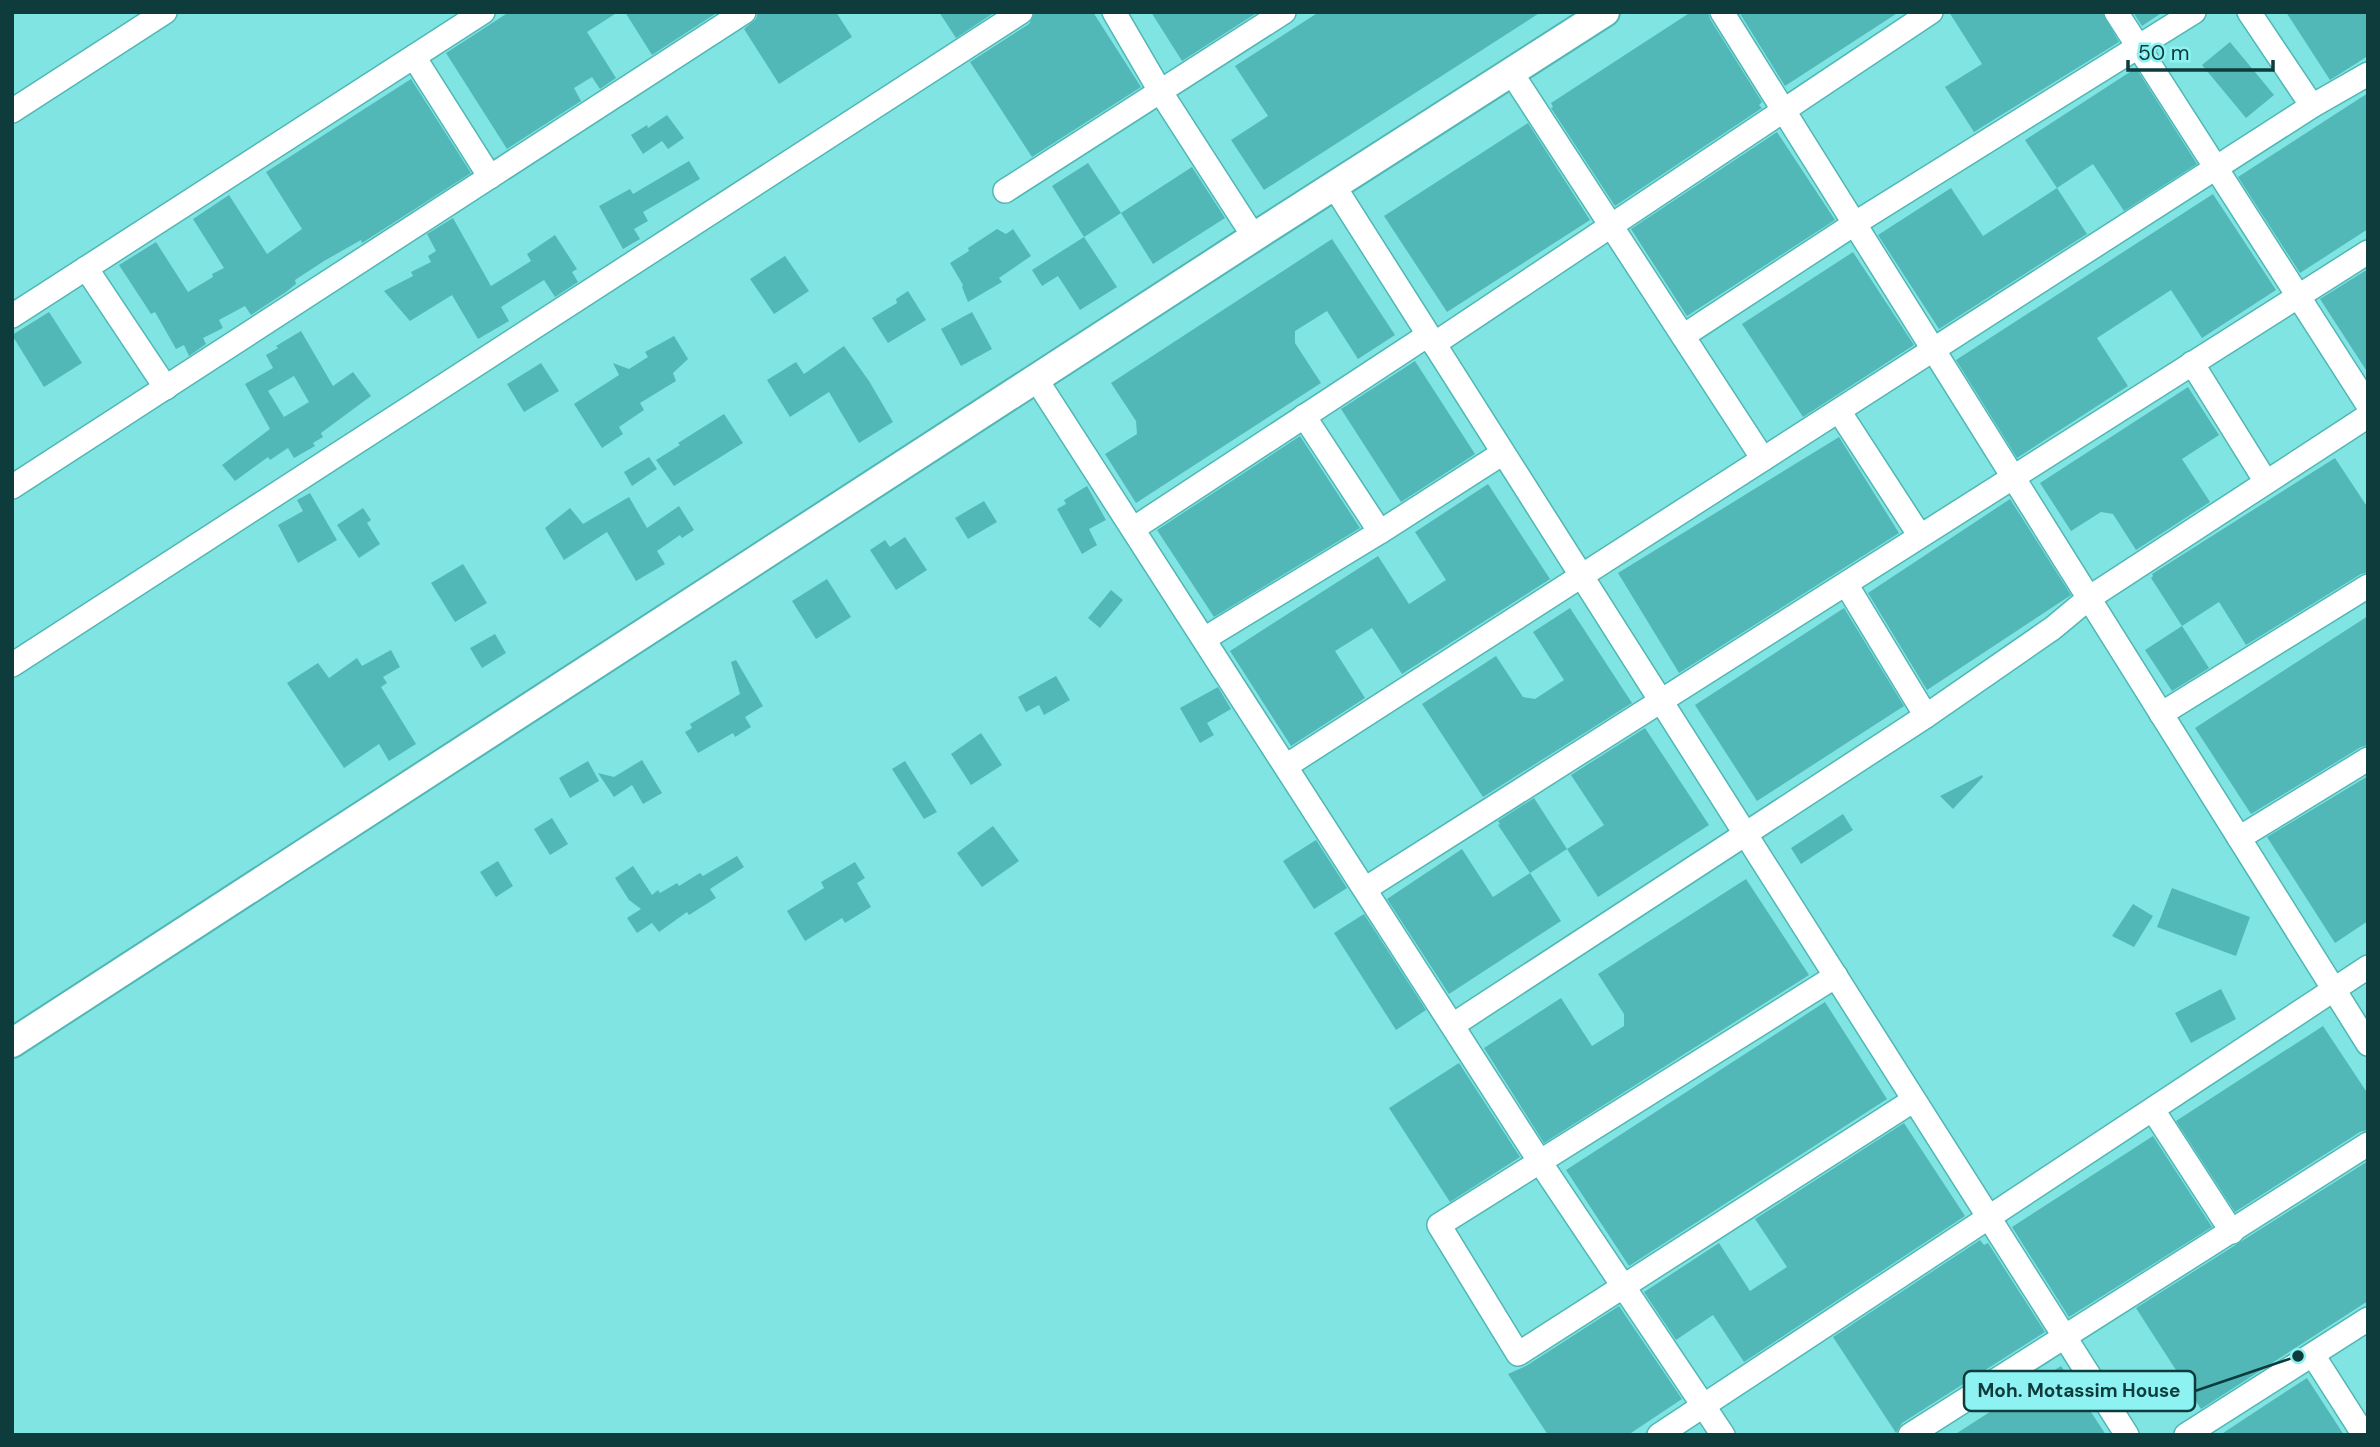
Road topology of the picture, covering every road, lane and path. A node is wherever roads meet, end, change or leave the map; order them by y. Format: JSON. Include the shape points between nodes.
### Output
{"nodes":[{"id":1,"x":165,"y":12,"type":"edge"},
{"id":2,"x":483,"y":12,"type":"edge"},
{"id":3,"x":744,"y":12,"type":"edge"},
{"id":4,"x":1021,"y":12,"type":"edge"},
{"id":5,"x":1114,"y":12,"type":"edge"},
{"id":6,"x":1284,"y":12,"type":"edge"},
{"id":7,"x":1722,"y":12,"type":"edge"},
{"id":8,"x":1931,"y":12,"type":"edge"},
{"id":9,"x":2116,"y":12,"type":"edge"},
{"id":10,"x":2194,"y":12,"type":"edge"},
{"id":11,"x":2249,"y":12,"type":"edge"},
{"id":12,"x":1591,"y":16,"type":"edge"},
{"id":13,"x":2139,"y":48,"type":"junction"},
{"id":14,"x":414,"y":57,"type":"junction"},
{"id":15,"x":1511,"y":72,"type":"junction"},
{"id":16,"x":2368,"y":74,"type":"edge"},
{"id":17,"x":1160,"y":91,"type":"junction"},
{"id":18,"x":2312,"y":106,"type":"junction"},
{"id":19,"x":12,"y":111,"type":"edge"},
{"id":20,"x":1783,"y":111,"type":"junction"},
{"id":21,"x":2216,"y":168,"type":"junction"},
{"id":22,"x":490,"y":177,"type":"junction"},
{"id":23,"x":1334,"y":186,"type":"junction"},
{"id":24,"x":1004,"y":191,"type":"dead end"},
{"id":25,"x":1854,"y":224,"type":"junction"},
{"id":26,"x":1611,"y":226,"type":"junction"},
{"id":27,"x":1254,"y":237,"type":"junction"},
{"id":28,"x":2368,"y":252,"type":"edge"},
{"id":29,"x":86,"y":268,"type":"junction"},
{"id":30,"x":2298,"y":296,"type":"junction"},
{"id":31,"x":12,"y":316,"type":"edge"},
{"id":32,"x":1683,"y":336,"type":"junction"},
{"id":33,"x":1431,"y":340,"type":"junction"},
{"id":34,"x":1933,"y":350,"type":"junction"},
{"id":35,"x":2192,"y":363,"type":"junction"},
{"id":36,"x":1036,"y":379,"type":"junction"},
{"id":37,"x":166,"y":388,"type":"junction"},
{"id":38,"x":2368,"y":405,"type":"edge"},
{"id":39,"x":1839,"y":411,"type":"junction"},
{"id":40,"x":1304,"y":416,"type":"junction"},
{"id":41,"x":2368,"y":416,"type":"edge"},
{"id":42,"x":1503,"y":453,"type":"junction"},
{"id":43,"x":1763,"y":459,"type":"junction"},
{"id":44,"x":2013,"y":477,"type":"junction"},
{"id":45,"x":2266,"y":482,"type":"junction"},
{"id":46,"x":12,"y":487,"type":"edge"},
{"id":47,"x":1133,"y":529,"type":"junction"},
{"id":48,"x":1380,"y":532,"type":"junction"},
{"id":49,"x":1920,"y":536,"type":"junction"},
{"id":50,"x":1581,"y":576,"type":"junction"},
{"id":51,"x":1846,"y":583,"type":"junction"},
{"id":52,"x":2368,"y":586,"type":"edge"},
{"id":53,"x":2089,"y":598,"type":"junction"},
{"id":54,"x":1204,"y":639,"type":"junction"},
{"id":55,"x":12,"y":665,"type":"edge"},
{"id":56,"x":1661,"y":701,"type":"junction"},
{"id":57,"x":2161,"y":713,"type":"junction"},
{"id":58,"x":1926,"y":716,"type":"junction"},
{"id":59,"x":2368,"y":759,"type":"edge"},
{"id":60,"x":1286,"y":766,"type":"junction"},
{"id":61,"x":1746,"y":834,"type":"junction"},
{"id":62,"x":2239,"y":838,"type":"junction"},
{"id":63,"x":1365,"y":889,"type":"junction"},
{"id":64,"x":2368,"y":967,"type":"edge"},
{"id":65,"x":1836,"y":976,"type":"junction"},
{"id":66,"x":2334,"y":989,"type":"junction"},
{"id":67,"x":1453,"y":1025,"type":"junction"},
{"id":68,"x":12,"y":1043,"type":"edge"},
{"id":69,"x":2368,"y":1044,"type":"edge"},
{"id":70,"x":1913,"y":1100,"type":"junction"},
{"id":71,"x":2153,"y":1110,"type":"junction"},
{"id":72,"x":2368,"y":1144,"type":"edge"},
{"id":73,"x":1540,"y":1162,"type":"junction"},
{"id":74,"x":1989,"y":1217,"type":"junction"},
{"id":75,"x":2232,"y":1232,"type":"junction"},
{"id":76,"x":1623,"y":1286,"type":"junction"},
{"id":77,"x":2368,"y":1319,"type":"edge"},
{"id":78,"x":2064,"y":1336,"type":"junction"},
{"id":79,"x":2313,"y":1355,"type":"junction"},
{"id":80,"x":1703,"y":1406,"type":"junction"},
{"id":81,"x":1659,"y":1435,"type":"edge"},
{"id":82,"x":1723,"y":1435,"type":"edge"},
{"id":83,"x":1910,"y":1435,"type":"edge"},
{"id":84,"x":2127,"y":1435,"type":"edge"},
{"id":85,"x":2186,"y":1435,"type":"edge"},
{"id":86,"x":2364,"y":1435,"type":"edge"}],
"edges":[{"from":1,"to":19,"type":"street"},
{"from":2,"to":14,"type":"street"},
{"from":3,"to":22,"type":"street"},
{"from":4,"to":55,"type":"street"},
{"from":5,"to":17,"type":"street"},
{"from":6,"to":17,"type":"street"},
{"from":7,"to":20,"type":"street"},
{"from":8,"to":20,"type":"street"},
{"from":9,"to":13,"type":"street"},
{"from":10,"to":13,"type":"street"},
{"from":11,"to":18,"type":"street"},
{"from":12,"to":15,"type":"street"},
{"from":13,"to":21,"type":"street"},
{"from":13,"to":25,"type":"street"},
{"from":14,"to":22,"type":"street"},
{"from":14,"to":29,"type":"street"},
{"from":15,"to":23,"type":"street"},
{"from":15,"to":26,"type":"street"},
{"from":16,"to":18,"type":"street"},
{"from":17,"to":24,"type":"street"},
{"from":17,"to":27,"type":"street"},
{"from":18,"to":21,"type":"street"},
{"from":20,"to":25,"type":"street"},
{"from":20,"to":26,"type":"street"},
{"from":21,"to":30,"type":"street"},
{"from":21,"to":34,"type":"street"},
{"from":22,"to":37,"type":"street"},
{"from":23,"to":27,"type":"street"},
{"from":23,"to":33,"type":"street"},
{"from":25,"to":32,"type":"street"},
{"from":25,"to":34,"type":"street"},
{"from":26,"to":32,"type":"street"},
{"from":26,"to":33,"type":"street"},
{"from":27,"to":36,"type":"street"},
{"from":28,"to":30,"type":"street"},
{"from":29,"to":31,"type":"street"},
{"from":29,"to":37,"type":"street"},
{"from":30,"to":35,"type":"street"},
{"from":30,"to":38,"type":"street"},
{"from":32,"to":43,"type":"street"},
{"from":33,"to":40,"type":"street"},
{"from":33,"to":42,"type":"street"},
{"from":34,"to":39,"type":"street"},
{"from":34,"to":44,"type":"street"},
{"from":35,"to":44,"type":"street"},
{"from":35,"to":45,"type":"street"},
{"from":36,"to":47,"type":"street"},
{"from":36,"to":68,"type":"street"},
{"from":37,"to":46,"type":"street"},
{"from":39,"to":43,"type":"street"},
{"from":39,"to":49,"type":"street"},
{"from":40,"to":47,"type":"street"},
{"from":40,"to":48,"type":"street"},
{"from":41,"to":45,"type":"street"},
{"from":42,"to":48,"type":"street"},
{"from":42,"to":50,"type":"street"},
{"from":43,"to":50,"type":"street"},
{"from":44,"to":49,"type":"street"},
{"from":44,"to":53,"type":"street"},
{"from":45,"to":53,"type":"street"},
{"from":47,"to":54,"type":"street"},
{"from":48,"to":54,"type":"street"},
{"from":49,"to":51,"type":"street"},
{"from":50,"to":56,"type":"street"},
{"from":50,"to":60,"type":"street"},
{"from":51,"to":56,"type":"street"},
{"from":51,"to":58,"type":"street"},
{"from":52,"to":57,"type":"street"},
{"from":53,"to":57,"type":"street"},
{"from":53,"to":58,"type":"street"},
{"from":54,"to":60,"type":"street"},
{"from":56,"to":61,"type":"street"},
{"from":56,"to":63,"type":"street"},
{"from":57,"to":62,"type":"street"},
{"from":58,"to":61,"type":"street"},
{"from":59,"to":62,"type":"street"},
{"from":60,"to":63,"type":"street"},
{"from":61,"to":65,"type":"street"},
{"from":61,"to":67,"type":"street"},
{"from":62,"to":66,"type":"street"},
{"from":63,"to":67,"type":"street"},
{"from":64,"to":66,"type":"street"},
{"from":65,"to":70,"type":"street"},
{"from":65,"to":73,"type":"street"},
{"from":66,"to":69,"type":"street"},
{"from":66,"to":71,"type":"street"},
{"from":67,"to":73,"type":"street"},
{"from":70,"to":74,"type":"street"},
{"from":70,"to":76,"type":"street"},
{"from":71,"to":74,"type":"street"},
{"from":71,"to":75,"type":"street"},
{"from":72,"to":75,"type":"street"},
{"from":73,"to":76,"type":"street"},
{"from":73,"to":76,"type":"street","via":[[1439,1225],[1518,1354]]},
{"from":74,"to":78,"type":"street"},
{"from":74,"to":80,"type":"street"},
{"from":75,"to":78,"type":"street"},
{"from":76,"to":80,"type":"street"},
{"from":77,"to":79,"type":"street"},
{"from":78,"to":83,"type":"street"},
{"from":78,"to":84,"type":"street"},
{"from":79,"to":85,"type":"street"},
{"from":79,"to":86,"type":"street"},
{"from":80,"to":81,"type":"street"},
{"from":80,"to":82,"type":"street"}]}
